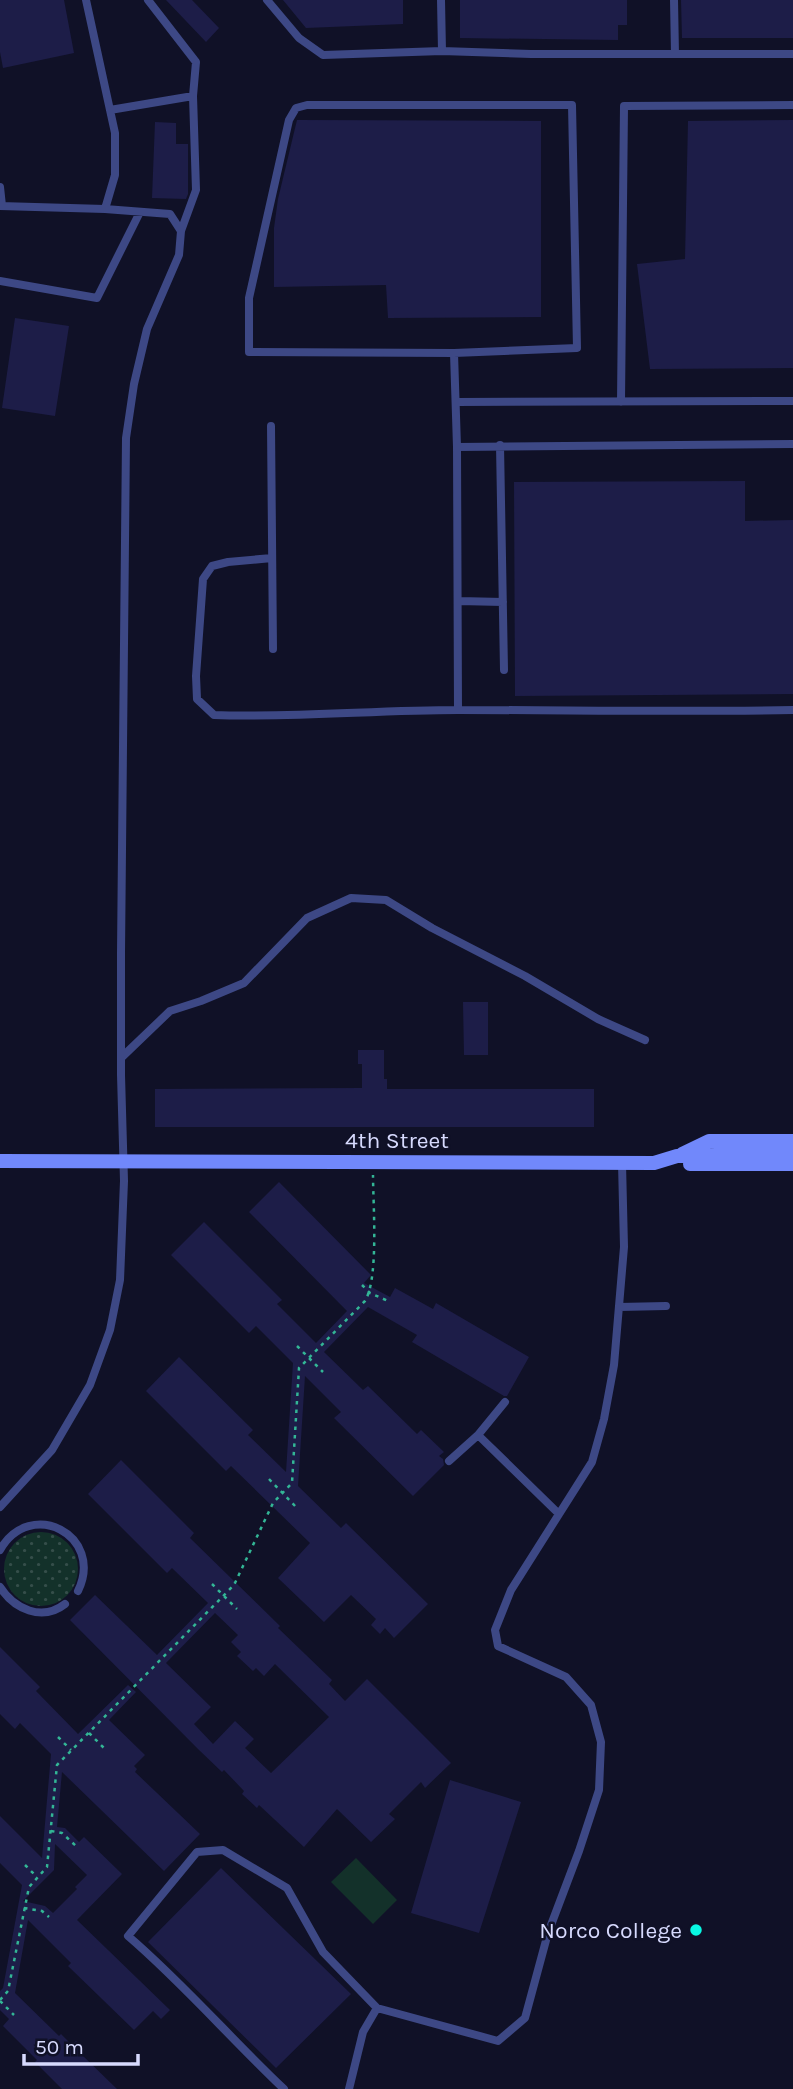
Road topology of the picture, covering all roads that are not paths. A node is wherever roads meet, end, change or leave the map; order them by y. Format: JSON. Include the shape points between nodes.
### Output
{"nodes":[{"id":1,"x":86,"y":0,"type":"edge"},
{"id":2,"x":148,"y":0,"type":"edge"},
{"id":3,"x":267,"y":0,"type":"edge"},
{"id":4,"x":441,"y":0,"type":"edge"},
{"id":5,"x":674,"y":0,"type":"edge"},
{"id":6,"x":442,"y":51,"type":"junction"},
{"id":7,"x":675,"y":54,"type":"junction"},
{"id":8,"x":793,"y":54,"type":"edge"},
{"id":9,"x":193,"y":96,"type":"junction"},
{"id":10,"x":793,"y":105,"type":"edge"},
{"id":11,"x":110,"y":110,"type":"junction"},
{"id":12,"x":0,"y":187,"type":"edge"},
{"id":13,"x":1,"y":206,"type":"edge"},
{"id":14,"x":105,"y":209,"type":"junction"},
{"id":15,"x":140,"y":212,"type":"junction"},
{"id":16,"x":181,"y":231,"type":"junction"},
{"id":17,"x":0,"y":281,"type":"edge"},
{"id":18,"x":454,"y":353,"type":"junction"},
{"id":19,"x":793,"y":401,"type":"edge"},
{"id":20,"x":456,"y":402,"type":"junction"},
{"id":21,"x":621,"y":402,"type":"junction"},
{"id":22,"x":271,"y":426,"type":"dead end"},
{"id":23,"x":793,"y":444,"type":"edge"},
{"id":24,"x":457,"y":446,"type":"junction"},
{"id":25,"x":500,"y":446,"type":"junction"},
{"id":26,"x":272,"y":558,"type":"junction"},
{"id":27,"x":458,"y":601,"type":"junction"},
{"id":28,"x":503,"y":602,"type":"junction"},
{"id":29,"x":273,"y":649,"type":"dead end"},
{"id":30,"x":504,"y":670,"type":"dead end"},
{"id":31,"x":458,"y":710,"type":"junction"},
{"id":32,"x":793,"y":710,"type":"edge"},
{"id":33,"x":645,"y":1040,"type":"dead end"},
{"id":34,"x":122,"y":1057,"type":"junction"},
{"id":35,"x":793,"y":1141,"type":"edge"},
{"id":36,"x":793,"y":1153,"type":"edge"},
{"id":37,"x":677,"y":1156,"type":"junction"},
{"id":38,"x":0,"y":1161,"type":"edge"},
{"id":39,"x":124,"y":1163,"type":"junction"},
{"id":40,"x":622,"y":1163,"type":"junction"},
{"id":41,"x":654,"y":1163,"type":"junction"},
{"id":42,"x":793,"y":1164,"type":"edge"},
{"id":43,"x":666,"y":1306,"type":"dead end"},
{"id":44,"x":619,"y":1307,"type":"junction"},
{"id":45,"x":505,"y":1402,"type":"dead end"},
{"id":46,"x":478,"y":1435,"type":"junction"},
{"id":47,"x":449,"y":1461,"type":"dead end"},
{"id":48,"x":0,"y":1507,"type":"edge"},
{"id":49,"x":559,"y":1514,"type":"junction"},
{"id":50,"x":0,"y":1530,"type":"edge"},
{"id":51,"x":8,"y":1538,"type":"junction"},
{"id":52,"x":0,"y":1550,"type":"edge"},
{"id":53,"x":0,"y":1587,"type":"edge"},
{"id":54,"x":78,"y":1591,"type":"dead end"},
{"id":55,"x":65,"y":1604,"type":"dead end"},
{"id":56,"x":377,"y":2008,"type":"junction"},
{"id":57,"x":284,"y":2089,"type":"edge"},
{"id":58,"x":349,"y":2089,"type":"edge"}],
"edges":[{"from":1,"to":11,"type":"lane"},
{"from":2,"to":9,"type":"lane","via":[[196,62]]},
{"from":3,"to":6,"type":"lane","via":[[299,38],[323,55]]},
{"from":4,"to":6,"type":"lane"},
{"from":5,"to":7,"type":"lane"},
{"from":6,"to":7,"type":"lane"},
{"from":7,"to":8,"type":"lane"},
{"from":9,"to":11,"type":"lane"},
{"from":9,"to":16,"type":"lane","via":[[196,190]]},
{"from":10,"to":21,"type":"lane","via":[[624,106]]},
{"from":11,"to":14,"type":"lane","via":[[115,175]]},
{"from":12,"to":13,"type":"lane"},
{"from":13,"to":14,"type":"lane"},
{"from":14,"to":15,"type":"lane"},
{"from":15,"to":16,"type":"lane","via":[[170,214]]},
{"from":15,"to":17,"type":"lane","via":[[97,298]]},
{"from":16,"to":34,"type":"lane","via":[[179,255],[147,329],[126,438]]},
{"from":18,"to":18,"type":"lane","via":[[577,348],[572,105],[296,108],[289,120],[249,298],[249,352]]},
{"from":18,"to":20,"type":"lane"},
{"from":19,"to":21,"type":"lane"},
{"from":20,"to":21,"type":"lane"},
{"from":20,"to":24,"type":"lane"},
{"from":22,"to":26,"type":"lane"},
{"from":23,"to":25,"type":"lane"},
{"from":24,"to":25,"type":"lane"},
{"from":24,"to":27,"type":"lane"},
{"from":25,"to":28,"type":"lane"},
{"from":26,"to":29,"type":"lane"},
{"from":26,"to":31,"type":"lane","via":[[212,566],[203,579],[197,699],[214,715]]},
{"from":27,"to":28,"type":"lane"},
{"from":27,"to":31,"type":"lane"},
{"from":28,"to":30,"type":"lane"},
{"from":31,"to":32,"type":"lane"},
{"from":33,"to":34,"type":"lane","via":[[598,1019],[386,901],[351,898],[307,918],[244,983],[170,1011]]},
{"from":34,"to":39,"type":"lane"},
{"from":35,"to":37,"type":"street","via":[[709,1142]]},
{"from":36,"to":37,"type":"street","name":"4th Street"},
{"from":37,"to":41,"type":"street","name":"4th Street"},
{"from":38,"to":39,"type":"street","name":"4th Street"},
{"from":39,"to":40,"type":"street","name":"4th Street"},
{"from":39,"to":48,"type":"lane","via":[[120,1280],[110,1330],[90,1385],[52,1450]]},
{"from":40,"to":41,"type":"street","name":"4th Street"},
{"from":40,"to":44,"type":"lane","via":[[624,1247]]},
{"from":41,"to":42,"type":"street"},
{"from":43,"to":44,"type":"lane"},
{"from":44,"to":49,"type":"lane","via":[[614,1364],[592,1462]]},
{"from":45,"to":46,"type":"lane"},
{"from":46,"to":47,"type":"lane"},
{"from":46,"to":49,"type":"lane"},
{"from":49,"to":56,"type":"lane","via":[[511,1590],[495,1630],[498,1646],[566,1677],[591,1706],[601,1742],[598,1790],[548,1933],[525,2018],[498,2041]]},
{"from":50,"to":51,"type":"lane"},
{"from":51,"to":52,"type":"lane"},
{"from":51,"to":54,"type":"lane","via":[[38,1524],[70,1535],[85,1565]]},
{"from":53,"to":55,"type":"lane","via":[[15,1605],[27,1610],[52,1611]]},
{"from":56,"to":57,"type":"lane","via":[[323,1952],[287,1888],[223,1850],[197,1852],[128,1936]]},
{"from":56,"to":58,"type":"lane","via":[[363,2032]]}]}
